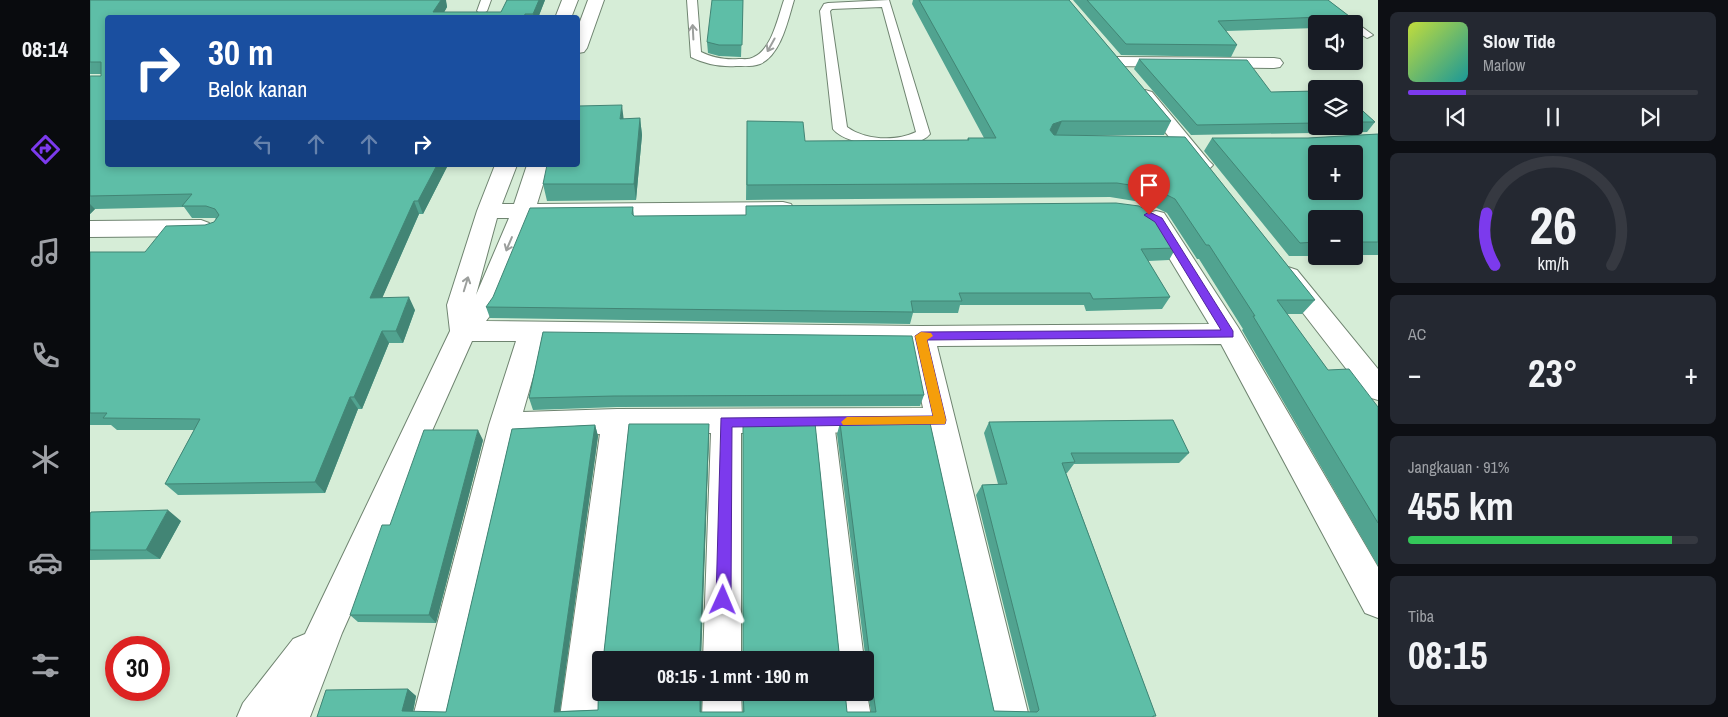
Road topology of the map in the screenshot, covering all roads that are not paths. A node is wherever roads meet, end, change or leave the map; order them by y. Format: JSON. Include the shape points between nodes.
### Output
{"nodes":[{"id":1,"x":486,"y":0,"type":"edge"},
{"id":2,"x":570,"y":0,"type":"edge"},
{"id":3,"x":596,"y":0,"type":"edge"},
{"id":4,"x":692,"y":0,"type":"edge"},
{"id":5,"x":789,"y":0,"type":"edge"},
{"id":6,"x":1318,"y":0,"type":"edge"},
{"id":7,"x":885,"y":2,"type":"edge"},
{"id":8,"x":482,"y":11,"type":"edge"},
{"id":9,"x":564,"y":15,"type":"edge"},
{"id":10,"x":1339,"y":15,"type":"edge"},
{"id":11,"x":1363,"y":32,"type":"edge"},
{"id":12,"x":1367,"y":35,"type":"dead end"},
{"id":13,"x":580,"y":43,"type":"edge"},
{"id":14,"x":1274,"y":63,"type":"dead end"},
{"id":15,"x":1155,"y":144,"type":"edge"},
{"id":16,"x":1185,"y":144,"type":"junction"},
{"id":17,"x":1213,"y":144,"type":"dead end"},
{"id":18,"x":505,"y":167,"type":"edge"},
{"id":19,"x":537,"y":167,"type":"edge"},
{"id":20,"x":1215,"y":182,"type":"edge"},
{"id":21,"x":802,"y":209,"type":"edge"},
{"id":22,"x":1139,"y":210,"type":"edge"},
{"id":23,"x":488,"y":212,"type":"junction"},
{"id":24,"x":523,"y":212,"type":"junction"},
{"id":25,"x":214,"y":228,"type":"edge"},
{"id":26,"x":90,"y":229,"type":"edge"},
{"id":27,"x":1275,"y":259,"type":"edge"},
{"id":28,"x":533,"y":331,"type":"junction"},
{"id":29,"x":463,"y":332,"type":"junction"},
{"id":30,"x":1229,"y":334,"type":"junction"},
{"id":31,"x":921,"y":336,"type":"junction"},
{"id":32,"x":1378,"y":389,"type":"edge"},
{"id":33,"x":940,"y":420,"type":"junction"},
{"id":34,"x":617,"y":422,"type":"junction"},
{"id":35,"x":726,"y":422,"type":"junction"},
{"id":36,"x":824,"y":422,"type":"junction"},
{"id":37,"x":504,"y":425,"type":"junction"},
{"id":38,"x":1378,"y":601,"type":"edge"},
{"id":39,"x":326,"y":627,"type":"junction"},
{"id":40,"x":722,"y":651,"type":"edge"},
{"id":41,"x":850,"y":651,"type":"edge"},
{"id":42,"x":722,"y":701,"type":"edge"},
{"id":43,"x":856,"y":701,"type":"edge"},
{"id":44,"x":257,"y":717,"type":"edge"},
{"id":45,"x":290,"y":717,"type":"edge"},
{"id":46,"x":433,"y":717,"type":"edge"},
{"id":47,"x":580,"y":717,"type":"edge"},
{"id":48,"x":722,"y":717,"type":"edge"},
{"id":49,"x":858,"y":717,"type":"edge"},
{"id":50,"x":1009,"y":717,"type":"edge"}],
"edges":[{"from":1,"to":8,"type":"lane"},
{"from":2,"to":9,"type":"street"},
{"from":3,"to":13,"type":"street"},
{"from":5,"to":4,"type":"lane","one_way":true,"via":[[766,55],[755,62],[723,63],[695,54]]},
{"from":6,"to":10,"type":"lane"},
{"from":7,"to":7,"type":"lane","via":[[923,134],[907,141],[861,139],[848,136],[840,129],[824,11],[828,6],[837,4]]},
{"from":11,"to":12,"type":"lane"},
{"from":14,"to":16,"type":"street","via":[[1111,56]]},
{"from":15,"to":16,"type":"street"},
{"from":16,"to":17,"type":"street"},
{"from":16,"to":20,"type":"street"},
{"from":18,"to":23,"type":"street"},
{"from":19,"to":24,"type":"street"},
{"from":21,"to":24,"type":"street"},
{"from":22,"to":30,"type":"street","via":[[1158,220]]},
{"from":23,"to":24,"type":"street"},
{"from":29,"to":23,"type":"street","one_way":true,"via":[[460,305]]},
{"from":24,"to":29,"type":"street","one_way":true,"via":[[483,308]]},
{"from":25,"to":26,"type":"street"},
{"from":27,"to":32,"type":"street"},
{"from":28,"to":29,"type":"street"},
{"from":28,"to":31,"type":"street"},
{"from":28,"to":37,"type":"street"},
{"from":29,"to":39,"type":"street"},
{"from":30,"to":31,"type":"street"},
{"from":30,"to":38,"type":"street"},
{"from":31,"to":33,"type":"street"},
{"from":33,"to":36,"type":"street"},
{"from":33,"to":50,"type":"street"},
{"from":34,"to":35,"type":"street"},
{"from":34,"to":37,"type":"street"},
{"from":34,"to":47,"type":"street"},
{"from":35,"to":36,"type":"street"},
{"from":35,"to":40,"type":"street"},
{"from":36,"to":41,"type":"lane"},
{"from":37,"to":46,"type":"street"},
{"from":39,"to":44,"type":"street"},
{"from":39,"to":45,"type":"street"},
{"from":42,"to":48,"type":"street"},
{"from":43,"to":49,"type":"lane"}]}
